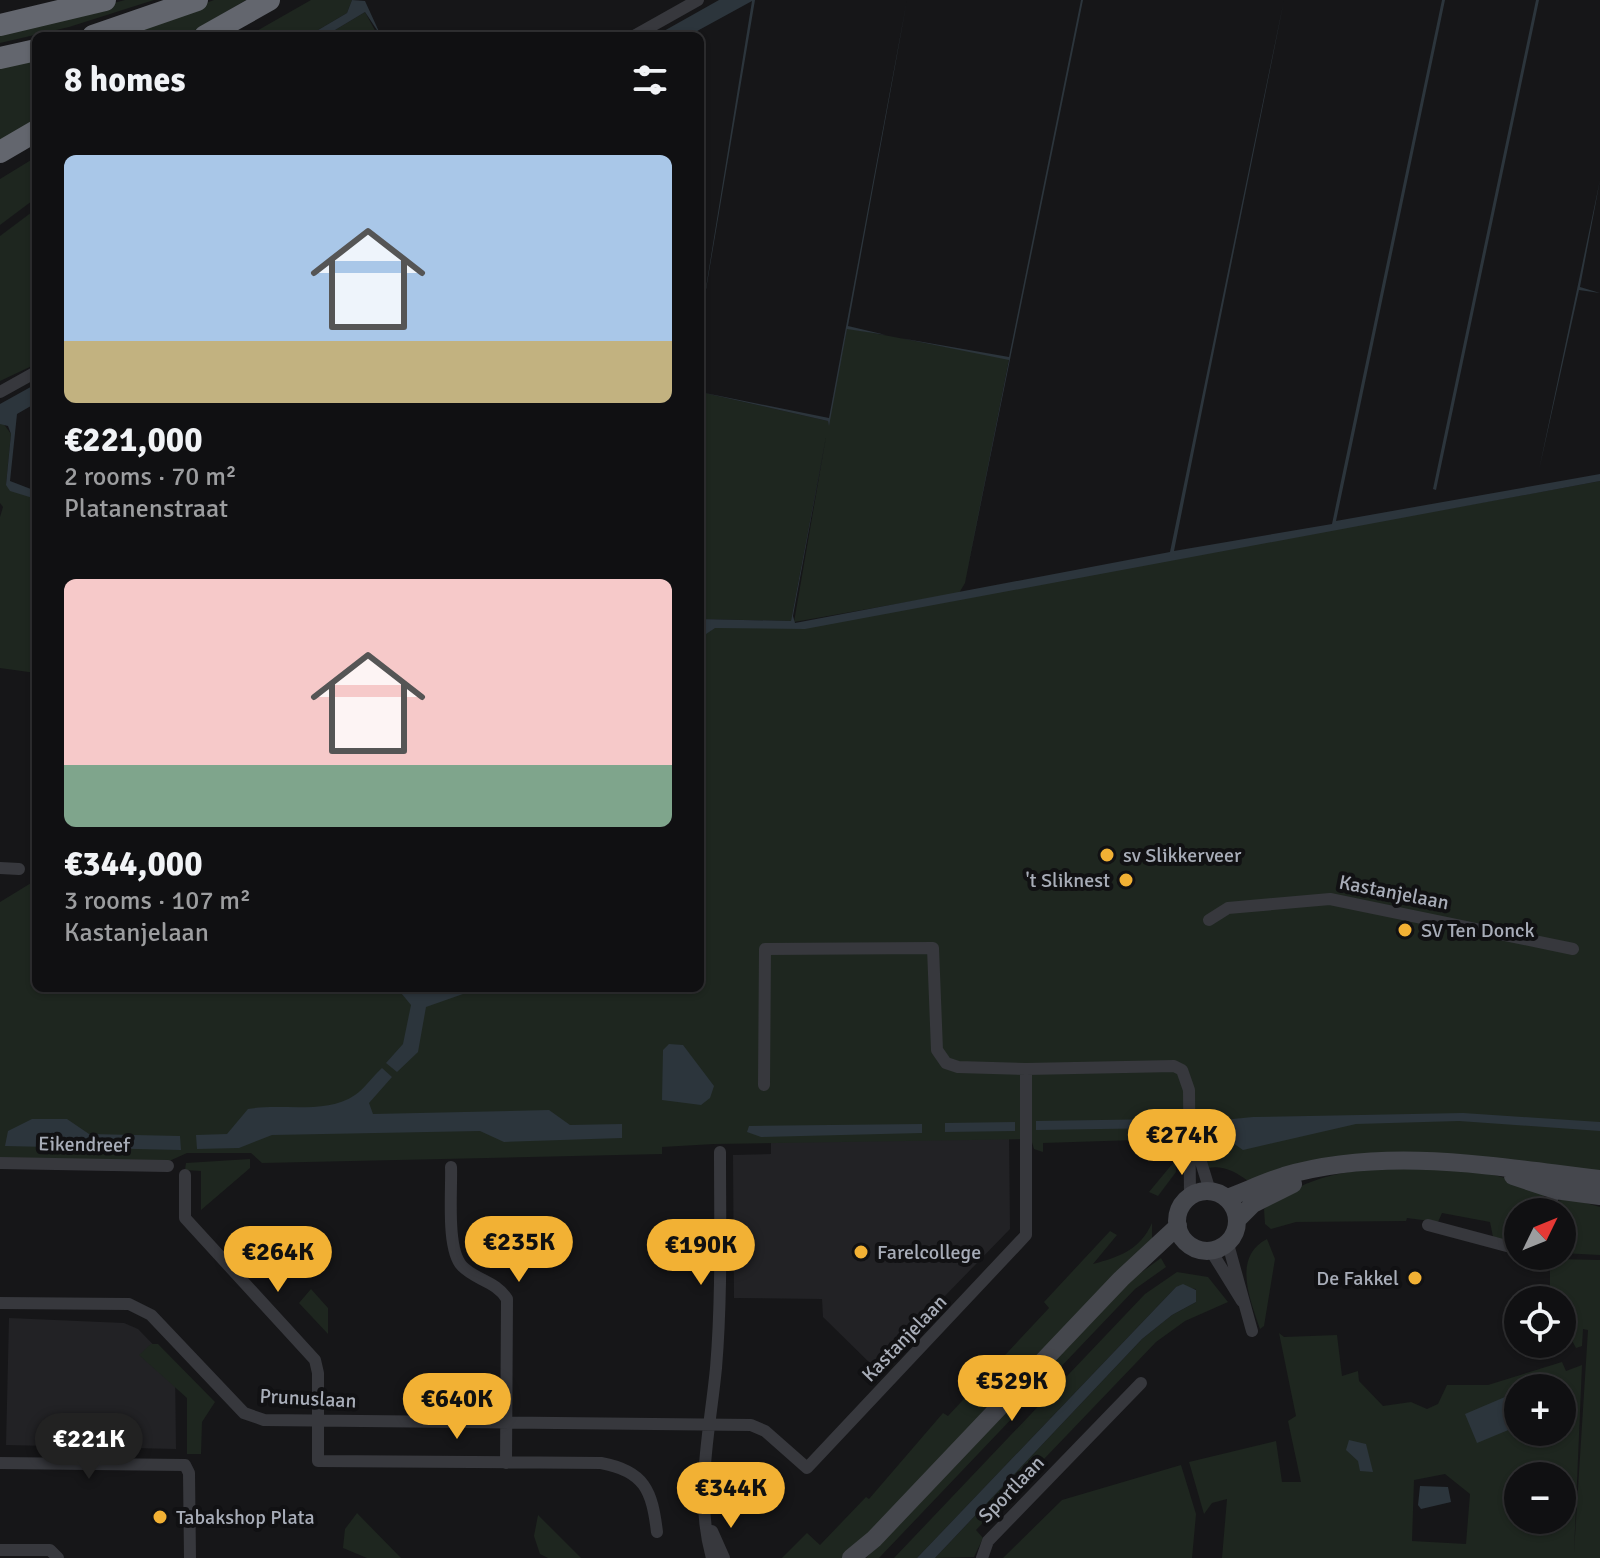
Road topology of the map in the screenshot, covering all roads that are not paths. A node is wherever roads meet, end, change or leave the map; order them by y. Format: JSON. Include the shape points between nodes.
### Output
{"nodes":[{"id":1,"x":105,"y":0,"type":"edge"},
{"id":2,"x":197,"y":0,"type":"edge"},
{"id":3,"x":269,"y":0,"type":"edge"},
{"id":4,"x":698,"y":0,"type":"edge"},
{"id":5,"x":0,"y":25,"type":"edge"},
{"id":6,"x":105,"y":32,"type":"edge"},
{"id":7,"x":212,"y":32,"type":"edge"},
{"id":8,"x":641,"y":32,"type":"edge"},
{"id":9,"x":32,"y":51,"type":"edge"},
{"id":10,"x":0,"y":58,"type":"edge"},
{"id":11,"x":30,"y":134,"type":"edge"},
{"id":12,"x":0,"y":152,"type":"edge"},
{"id":13,"x":0,"y":158,"type":"edge"},
{"id":14,"x":32,"y":374,"type":"edge"},
{"id":15,"x":0,"y":392,"type":"edge"},
{"id":16,"x":0,"y":868,"type":"edge"},
{"id":17,"x":19,"y":869,"type":"dead end"},
{"id":18,"x":1209,"y":920,"type":"dead end"},
{"id":19,"x":1573,"y":949,"type":"dead end"},
{"id":20,"x":1026,"y":1069,"type":"junction"},
{"id":21,"x":764,"y":1085,"type":"dead end"},
{"id":22,"x":1191,"y":1131,"type":"junction"},
{"id":23,"x":720,"y":1152,"type":"dead end"},
{"id":24,"x":0,"y":1163,"type":"edge"},
{"id":25,"x":168,"y":1166,"type":"dead end"},
{"id":26,"x":451,"y":1167,"type":"dead end"},
{"id":27,"x":1492,"y":1167,"type":"junction"},
{"id":28,"x":1324,"y":1169,"type":"junction"},
{"id":29,"x":185,"y":1175,"type":"dead end"},
{"id":30,"x":1600,"y":1179,"type":"edge"},
{"id":31,"x":1555,"y":1190,"type":"junction"},
{"id":32,"x":1219,"y":1194,"type":"junction"},
{"id":33,"x":1190,"y":1196,"type":"junction"},
{"id":34,"x":1600,"y":1196,"type":"edge"},
{"id":35,"x":1552,"y":1198,"type":"edge"},
{"id":36,"x":1238,"y":1219,"type":"junction"},
{"id":37,"x":1428,"y":1225,"type":"dead end"},
{"id":38,"x":1182,"y":1234,"type":"junction"},
{"id":39,"x":1504,"y":1245,"type":"edge"},
{"id":40,"x":1219,"y":1248,"type":"junction"},
{"id":41,"x":0,"y":1303,"type":"edge"},
{"id":42,"x":1245,"y":1308,"type":"junction"},
{"id":43,"x":1252,"y":1331,"type":"dead end"},
{"id":44,"x":1141,"y":1383,"type":"dead end"},
{"id":45,"x":317,"y":1421,"type":"junction"},
{"id":46,"x":506,"y":1424,"type":"junction"},
{"id":47,"x":707,"y":1424,"type":"junction"},
{"id":48,"x":0,"y":1463,"type":"edge"},
{"id":49,"x":506,"y":1463,"type":"junction"},
{"id":50,"x":707,"y":1517,"type":"junction"},
{"id":51,"x":657,"y":1532,"type":"dead end"},
{"id":52,"x":874,"y":1539,"type":"junction"},
{"id":53,"x":0,"y":1550,"type":"edge"},
{"id":54,"x":58,"y":1558,"type":"edge"},
{"id":55,"x":190,"y":1558,"type":"edge"},
{"id":56,"x":712,"y":1558,"type":"edge"},
{"id":57,"x":724,"y":1558,"type":"edge"},
{"id":58,"x":851,"y":1558,"type":"edge"},
{"id":59,"x":861,"y":1558,"type":"edge"},
{"id":60,"x":982,"y":1558,"type":"edge"}],
"edges":[{"from":1,"to":5,"type":"highway"},
{"from":2,"to":6,"type":"highway"},
{"from":3,"to":7,"type":"highway"},
{"from":4,"to":8,"type":"street"},
{"from":9,"to":10,"type":"highway"},
{"from":11,"to":12,"type":"highway"},
{"from":11,"to":13,"type":"highway"},
{"from":14,"to":15,"type":"street"},
{"from":16,"to":17,"type":"street"},
{"from":18,"to":19,"type":"street","name":"Kastanjelaan","via":[[1228,908],[1330,899]]},
{"from":20,"to":21,"type":"street","via":[[958,1067],[940,1056],[933,948],[765,949]]},
{"from":20,"to":22,"type":"street","via":[[1174,1066],[1188,1083]]},
{"from":20,"to":47,"type":"street","name":"Kastanjelaan","via":[[1028,1217],[1019,1246],[807,1468],[765,1431],[751,1425]]},
{"from":22,"to":32,"type":"street"},
{"from":22,"to":33,"type":"street"},
{"from":23,"to":47,"type":"street","via":[[716,1354]]},
{"from":24,"to":25,"type":"street","name":"Eikendreef"},
{"from":26,"to":46,"type":"street","via":[[453,1249],[462,1266],[507,1299]]},
{"from":27,"to":28,"type":"street","via":[[1417,1159]]},
{"from":27,"to":30,"type":"street"},
{"from":27,"to":31,"type":"street"},
{"from":28,"to":32,"type":"street"},
{"from":28,"to":36,"type":"street","via":[[1253,1204]]},
{"from":29,"to":45,"type":"street","via":[[185,1218],[315,1360]]},
{"from":31,"to":34,"type":"street"},
{"from":31,"to":35,"type":"street"},
{"from":32,"to":33,"type":"street"},
{"from":32,"to":36,"type":"street"},
{"from":33,"to":38,"type":"street","via":[[1179,1209]]},
{"from":36,"to":40,"type":"street","via":[[1234,1237]]},
{"from":37,"to":39,"type":"street"},
{"from":38,"to":40,"type":"street","via":[[1201,1251]]},
{"from":38,"to":52,"type":"street","via":[[1121,1279]]},
{"from":40,"to":42,"type":"street"},
{"from":40,"to":42,"type":"street"},
{"from":41,"to":45,"type":"street","name":"Prunuslaan","via":[[129,1304],[151,1315],[244,1413],[264,1420]]},
{"from":42,"to":43,"type":"street"},
{"from":44,"to":60,"type":"street","name":"Sportlaan","via":[[988,1541]]},
{"from":45,"to":46,"type":"street","name":"Prunuslaan"},
{"from":45,"to":49,"type":"street","via":[[318,1461]]},
{"from":46,"to":47,"type":"street","name":"Prunuslaan"},
{"from":46,"to":49,"type":"street"},
{"from":47,"to":50,"type":"street"},
{"from":48,"to":55,"type":"street","via":[[185,1465]]},
{"from":49,"to":51,"type":"street","via":[[620,1466],[649,1491]]},
{"from":50,"to":56,"type":"street"},
{"from":50,"to":57,"type":"street"},
{"from":52,"to":58,"type":"street"},
{"from":52,"to":59,"type":"street"},
{"from":53,"to":54,"type":"street","via":[[50,1550]]}]}
